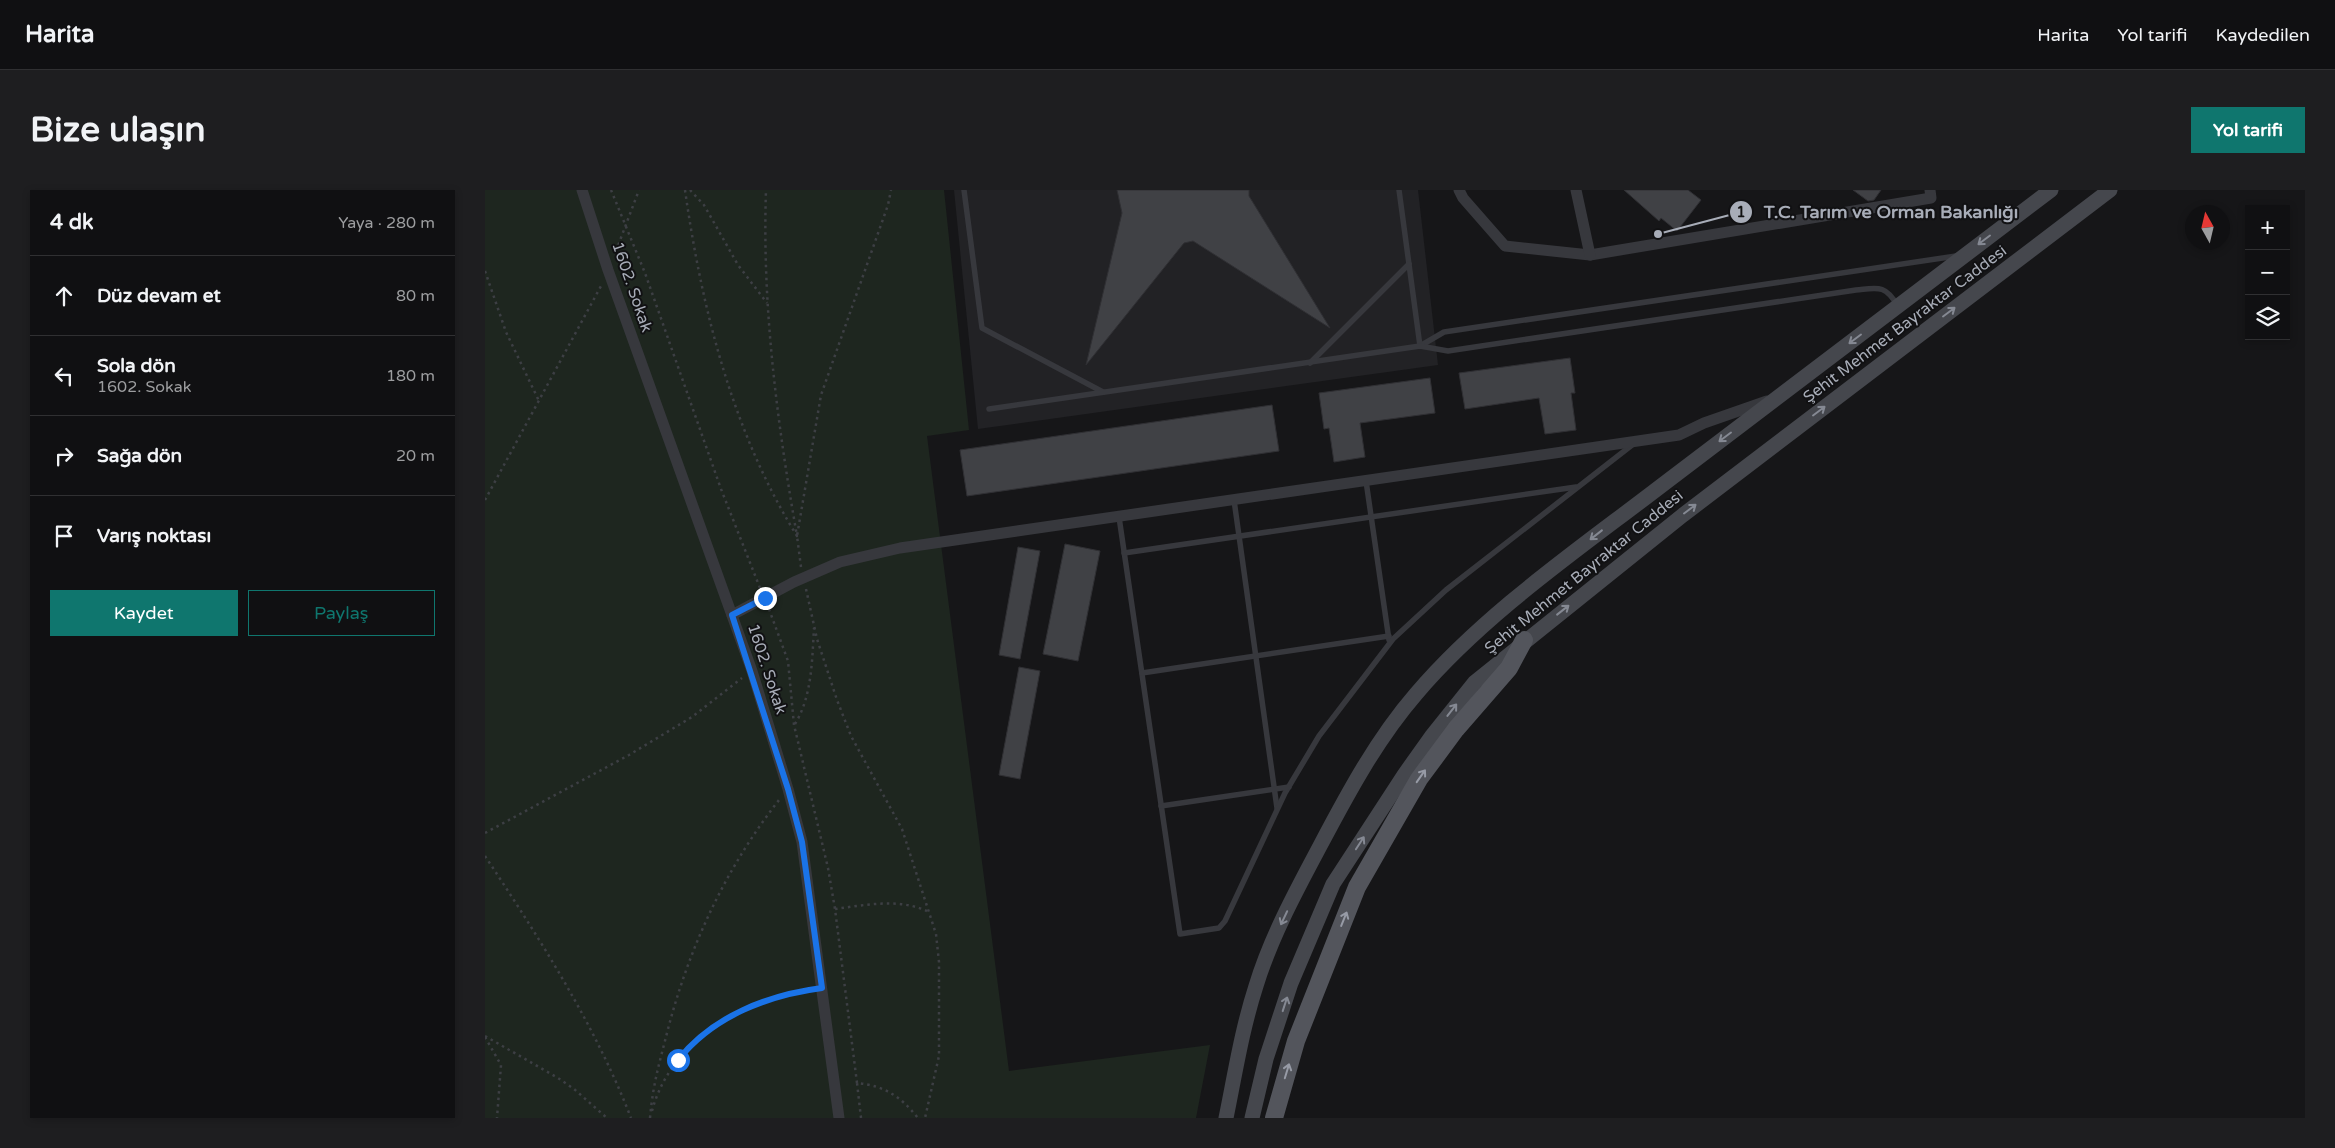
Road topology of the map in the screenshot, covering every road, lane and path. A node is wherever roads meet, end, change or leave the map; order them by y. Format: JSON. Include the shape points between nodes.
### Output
{"nodes":[{"id":1,"x":582,"y":190,"type":"edge"},
{"id":2,"x":611,"y":190,"type":"edge"},
{"id":3,"x":639,"y":190,"type":"edge"},
{"id":4,"x":685,"y":190,"type":"edge"},
{"id":5,"x":690,"y":190,"type":"edge"},
{"id":6,"x":891,"y":190,"type":"edge"},
{"id":7,"x":964,"y":190,"type":"edge"},
{"id":8,"x":1399,"y":190,"type":"edge"},
{"id":9,"x":1459,"y":190,"type":"edge"},
{"id":10,"x":1576,"y":190,"type":"edge"},
{"id":11,"x":1930,"y":190,"type":"edge"},
{"id":12,"x":2051,"y":190,"type":"edge"},
{"id":13,"x":2110,"y":190,"type":"edge"},
{"id":14,"x":767,"y":191,"type":"edge"},
{"id":15,"x":625,"y":227,"type":"junction"},
{"id":16,"x":1966,"y":254,"type":"junction"},
{"id":17,"x":1590,"y":255,"type":"junction"},
{"id":18,"x":1409,"y":264,"type":"junction"},
{"id":19,"x":609,"y":270,"type":"junction"},
{"id":20,"x":485,"y":271,"type":"edge"},
{"id":21,"x":767,"y":303,"type":"junction"},
{"id":22,"x":1898,"y":307,"type":"junction"},
{"id":23,"x":1420,"y":346,"type":"junction"},
{"id":24,"x":1310,"y":362,"type":"junction"},
{"id":25,"x":1103,"y":392,"type":"junction"},
{"id":26,"x":1777,"y":398,"type":"junction"},
{"id":27,"x":539,"y":402,"type":"junction"},
{"id":28,"x":989,"y":409,"type":"dead end"},
{"id":29,"x":1636,"y":441,"type":"junction"},
{"id":30,"x":1366,"y":481,"type":"junction"},
{"id":31,"x":1578,"y":487,"type":"junction"},
{"id":32,"x":485,"y":500,"type":"edge"},
{"id":33,"x":1234,"y":500,"type":"junction"},
{"id":34,"x":1371,"y":516,"type":"junction"},
{"id":35,"x":1119,"y":517,"type":"junction"},
{"id":36,"x":797,"y":536,"type":"junction"},
{"id":37,"x":1240,"y":536,"type":"junction"},
{"id":38,"x":1124,"y":553,"type":"junction"},
{"id":39,"x":802,"y":578,"type":"junction"},
{"id":40,"x":765,"y":598,"type":"junction"},
{"id":41,"x":732,"y":615,"type":"junction"},
{"id":42,"x":814,"y":624,"type":"junction"},
{"id":43,"x":1389,"y":636,"type":"junction"},
{"id":44,"x":1524,"y":640,"type":"junction"},
{"id":45,"x":1390,"y":643,"type":"junction"},
{"id":46,"x":1256,"y":656,"type":"junction"},
{"id":47,"x":751,"y":670,"type":"junction"},
{"id":48,"x":1142,"y":673,"type":"junction"},
{"id":49,"x":794,"y":725,"type":"junction"},
{"id":50,"x":1289,"y":787,"type":"junction"},
{"id":51,"x":788,"y":789,"type":"junction"},
{"id":52,"x":1274,"y":789,"type":"junction"},
{"id":53,"x":1161,"y":806,"type":"junction"},
{"id":54,"x":1277,"y":809,"type":"junction"},
{"id":55,"x":485,"y":833,"type":"edge"},
{"id":56,"x":485,"y":856,"type":"edge"},
{"id":57,"x":835,"y":909,"type":"junction"},
{"id":58,"x":928,"y":912,"type":"junction"},
{"id":59,"x":822,"y":988,"type":"junction"},
{"id":60,"x":485,"y":1037,"type":"edge"},
{"id":61,"x":1236,"y":1067,"type":"junction"},
{"id":62,"x":857,"y":1083,"type":"junction"},
{"id":63,"x":497,"y":1118,"type":"edge"},
{"id":64,"x":607,"y":1118,"type":"edge"},
{"id":65,"x":631,"y":1118,"type":"edge"},
{"id":66,"x":650,"y":1118,"type":"edge"},
{"id":67,"x":839,"y":1118,"type":"edge"},
{"id":68,"x":861,"y":1118,"type":"edge"},
{"id":69,"x":918,"y":1118,"type":"edge"},
{"id":70,"x":925,"y":1118,"type":"edge"},
{"id":71,"x":1215,"y":1118,"type":"edge"},
{"id":72,"x":1226,"y":1118,"type":"edge"},
{"id":73,"x":1252,"y":1118,"type":"edge"},
{"id":74,"x":1274,"y":1118,"type":"edge"}],
"edges":[{"from":1,"to":19,"type":"street","name":"1602. Sokak"},
{"from":2,"to":15,"type":"path"},
{"from":3,"to":15,"type":"path"},
{"from":4,"to":36,"type":"path","via":[[703,293],[725,377],[781,510]]},
{"from":5,"to":21,"type":"path","via":[[704,205],[739,265]]},
{"from":6,"to":36,"type":"path","via":[[821,395]]},
{"from":7,"to":25,"type":"lane","via":[[982,328]]},
{"from":8,"to":18,"type":"lane"},
{"from":9,"to":17,"type":"street","via":[[1505,246]]},
{"from":10,"to":17,"type":"street"},
{"from":11,"to":17,"type":"street","via":[[1931,198]]},
{"from":12,"to":16,"type":"main road","name":"Şehit Mehmet Bayraktar Caddesi","one_way":true},
{"from":44,"to":13,"type":"main road","name":"Şehit Mehmet Bayraktar Caddesi","one_way":true},
{"from":14,"to":21,"type":"path","via":[[764,237]]},
{"from":15,"to":19,"type":"path"},
{"from":15,"to":40,"type":"path","via":[[645,274],[724,497]]},
{"from":16,"to":22,"type":"main road","name":"Şehit Mehmet Bayraktar Caddesi"},
{"from":16,"to":23,"type":"lane","via":[[1443,332]]},
{"from":18,"to":23,"type":"lane"},
{"from":18,"to":24,"type":"lane"},
{"from":19,"to":27,"type":"path"},
{"from":19,"to":41,"type":"street","name":"1602. Sokak"},
{"from":20,"to":27,"type":"path","via":[[506,332]]},
{"from":21,"to":36,"type":"path","via":[[771,357]]},
{"from":22,"to":23,"type":"lane","via":[[1884,289],[1856,290],[1448,351]]},
{"from":22,"to":26,"type":"main road","name":"Şehit Mehmet Bayraktar Caddesi","one_way":true},
{"from":23,"to":24,"type":"lane"},
{"from":24,"to":25,"type":"lane"},
{"from":25,"to":28,"type":"lane"},
{"from":26,"to":29,"type":"street","via":[[1679,435]]},
{"from":26,"to":61,"type":"main road","name":"Şehit Mehmet Bayraktar Caddesi","one_way":true,"via":[[1550,571],[1464,645],[1416,694],[1358,778],[1305,874],[1263,966]]},
{"from":27,"to":32,"type":"path"},
{"from":29,"to":30,"type":"street"},
{"from":29,"to":31,"type":"lane"},
{"from":30,"to":33,"type":"street"},
{"from":30,"to":34,"type":"lane"},
{"from":31,"to":34,"type":"lane"},
{"from":31,"to":45,"type":"lane","via":[[1446,590]]},
{"from":33,"to":35,"type":"street"},
{"from":33,"to":37,"type":"lane"},
{"from":34,"to":37,"type":"lane"},
{"from":34,"to":43,"type":"lane"},
{"from":35,"to":38,"type":"lane"},
{"from":35,"to":39,"type":"street","via":[[900,548],[840,562]]},
{"from":36,"to":39,"type":"path"},
{"from":37,"to":38,"type":"lane"},
{"from":37,"to":46,"type":"lane"},
{"from":38,"to":48,"type":"lane"},
{"from":39,"to":40,"type":"street"},
{"from":39,"to":42,"type":"path"},
{"from":40,"to":41,"type":"street"},
{"from":40,"to":49,"type":"path","via":[[788,661]]},
{"from":41,"to":47,"type":"street","name":"1602. Sokak"},
{"from":42,"to":49,"type":"path","via":[[807,695]]},
{"from":42,"to":58,"type":"path","via":[[827,672],[851,736],[902,829]]},
{"from":43,"to":45,"type":"lane"},
{"from":43,"to":46,"type":"lane"},
{"from":73,"to":44,"type":"main road","name":"Şehit Mehmet Bayraktar Caddesi","one_way":true,"via":[[1264,1066],[1291,983],[1333,884],[1404,775],[1460,700],[1475,682]]},
{"from":74,"to":44,"type":"main road","one_way":true,"via":[[1299,1033],[1357,887],[1419,779],[1456,729],[1509,668]]},
{"from":45,"to":50,"type":"lane","via":[[1319,736]]},
{"from":46,"to":48,"type":"lane"},
{"from":46,"to":52,"type":"lane"},
{"from":47,"to":51,"type":"street","name":"1602. Sokak"},
{"from":47,"to":55,"type":"path","via":[[692,717]]},
{"from":48,"to":53,"type":"lane"},
{"from":49,"to":57,"type":"path"},
{"from":50,"to":52,"type":"lane"},
{"from":50,"to":54,"type":"lane"},
{"from":51,"to":59,"type":"street","name":"1602. Sokak","via":[[802,842]]},
{"from":51,"to":66,"type":"path","via":[[756,830],[709,910],[677,998],[655,1075]]},
{"from":52,"to":53,"type":"lane"},
{"from":52,"to":54,"type":"lane"},
{"from":53,"to":54,"type":"lane","via":[[1180,934],[1219,928],[1225,921]]},
{"from":56,"to":65,"type":"path","via":[[579,1007]]},
{"from":57,"to":58,"type":"path","via":[[891,903],[916,906]]},
{"from":57,"to":62,"type":"path"},
{"from":58,"to":70,"type":"path","via":[[936,934],[940,1001],[939,1056]]},
{"from":59,"to":66,"type":"path","via":[[754,1004],[735,1013],[700,1038],[665,1078]]},
{"from":59,"to":67,"type":"street","name":"1602. Sokak"},
{"from":60,"to":63,"type":"path","via":[[501,1066]]},
{"from":60,"to":64,"type":"path","via":[[575,1089]]},
{"from":61,"to":71,"type":"main road"},
{"from":61,"to":72,"type":"main road","name":"Şehit Mehmet Bayraktar Caddesi"},
{"from":62,"to":68,"type":"path"},
{"from":62,"to":69,"type":"path","via":[[897,1095]]}]}
